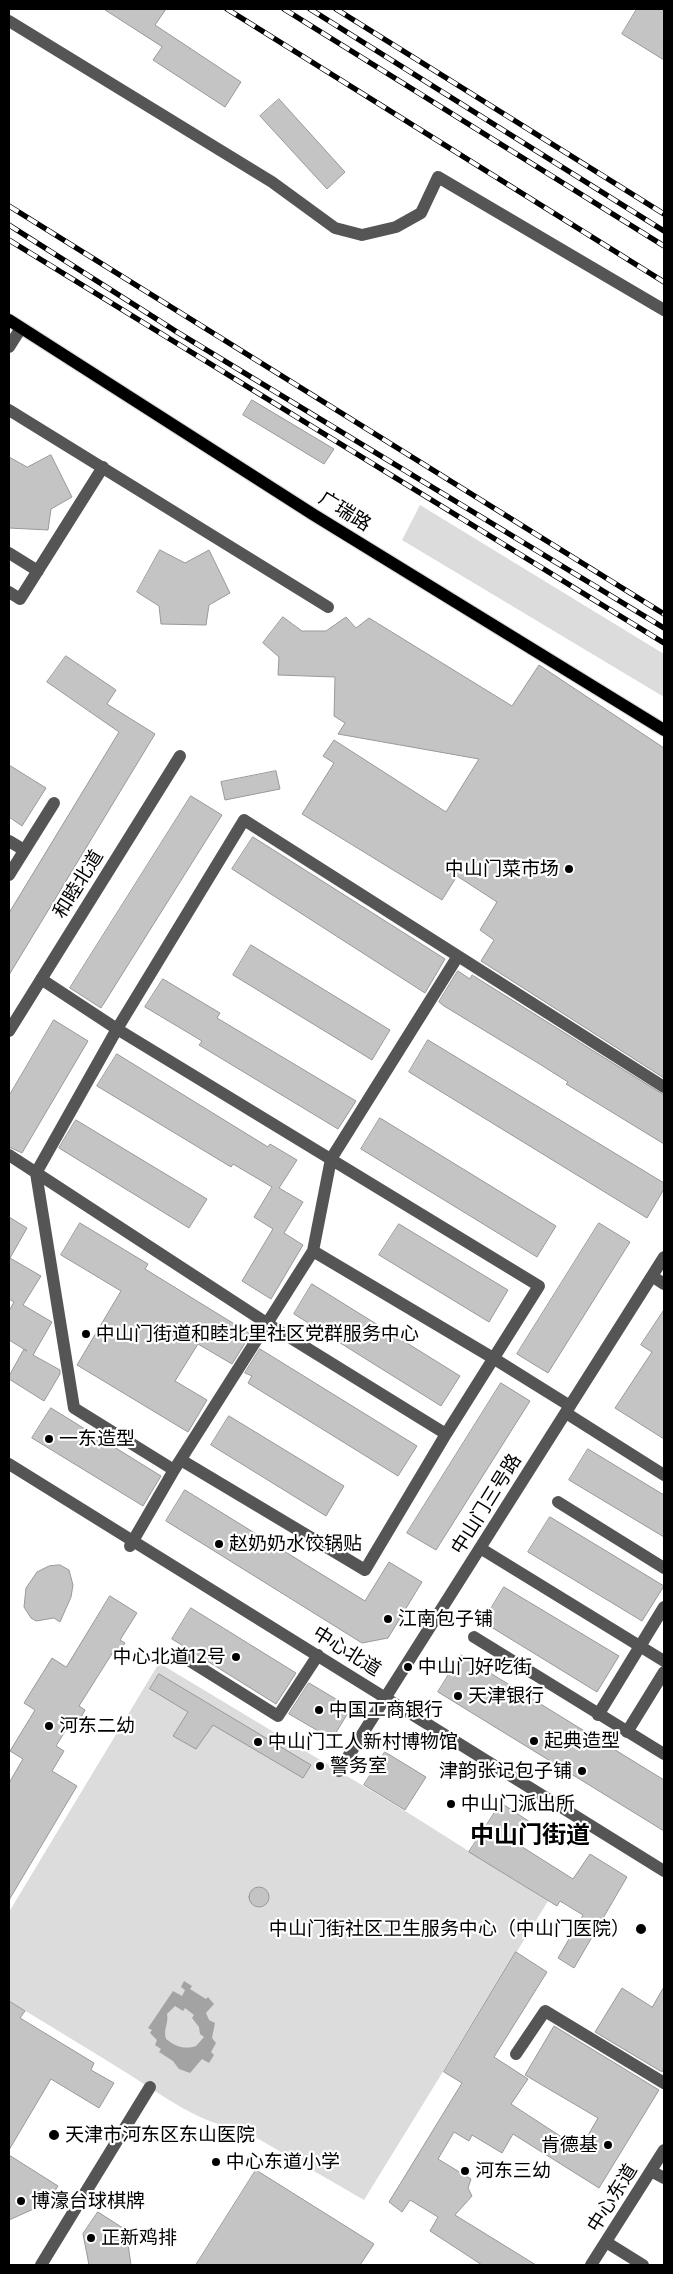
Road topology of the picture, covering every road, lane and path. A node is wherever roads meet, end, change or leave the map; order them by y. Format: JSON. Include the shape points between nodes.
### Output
{"nodes":[{"id":1,"x":9,"y":20,"type":"edge"},
{"id":2,"x":664,"y":310,"type":"edge"},
{"id":3,"x":9,"y":320,"type":"edge"},
{"id":4,"x":21,"y":328,"type":"junction"},
{"id":5,"x":9,"y":347,"type":"edge"},
{"id":6,"x":9,"y":410,"type":"edge"},
{"id":7,"x":103,"y":468,"type":"junction"},
{"id":8,"x":9,"y":553,"type":"edge"},
{"id":9,"x":38,"y":572,"type":"junction"},
{"id":10,"x":9,"y":592,"type":"edge"},
{"id":11,"x":328,"y":607,"type":"dead end"},
{"id":12,"x":664,"y":730,"type":"edge"},
{"id":13,"x":180,"y":756,"type":"dead end"},
{"id":14,"x":54,"y":803,"type":"dead end"},
{"id":15,"x":9,"y":841,"type":"edge"},
{"id":16,"x":24,"y":850,"type":"junction"},
{"id":17,"x":10,"y":868,"type":"edge"},
{"id":18,"x":458,"y":956,"type":"junction"},
{"id":19,"x":41,"y":979,"type":"junction"},
{"id":20,"x":117,"y":1030,"type":"junction"},
{"id":21,"x":9,"y":1031,"type":"edge"},
{"id":22,"x":664,"y":1087,"type":"edge"},
{"id":23,"x":9,"y":1156,"type":"edge"},
{"id":24,"x":331,"y":1159,"type":"junction"},
{"id":25,"x":36,"y":1173,"type":"junction"},
{"id":26,"x":313,"y":1251,"type":"junction"},
{"id":27,"x":664,"y":1257,"type":"edge"},
{"id":28,"x":652,"y":1276,"type":"junction"},
{"id":29,"x":664,"y":1284,"type":"edge"},
{"id":30,"x":268,"y":1324,"type":"junction"},
{"id":31,"x":493,"y":1358,"type":"junction"},
{"id":32,"x":568,"y":1410,"type":"junction"},
{"id":33,"x":446,"y":1434,"type":"junction"},
{"id":34,"x":9,"y":1464,"type":"edge"},
{"id":35,"x":177,"y":1465,"type":"junction"},
{"id":36,"x":9,"y":1473,"type":"edge"},
{"id":37,"x":664,"y":1475,"type":"edge"},
{"id":38,"x":558,"y":1502,"type":"dead end"},
{"id":39,"x":132,"y":1543,"type":"junction"},
{"id":40,"x":480,"y":1548,"type":"junction"},
{"id":41,"x":664,"y":1568,"type":"edge"},
{"id":42,"x":664,"y":1607,"type":"edge"},
{"id":43,"x":474,"y":1637,"type":"dead end"},
{"id":44,"x":640,"y":1646,"type":"junction"},
{"id":45,"x":185,"y":1658,"type":"dead end"},
{"id":46,"x":315,"y":1658,"type":"junction"},
{"id":47,"x":664,"y":1661,"type":"edge"},
{"id":48,"x":664,"y":1672,"type":"edge"},
{"id":49,"x":384,"y":1700,"type":"junction"},
{"id":50,"x":598,"y":1714,"type":"junction"},
{"id":51,"x":627,"y":1732,"type":"junction"},
{"id":52,"x":664,"y":1754,"type":"edge"},
{"id":53,"x":339,"y":1771,"type":"dead end"},
{"id":54,"x":664,"y":1875,"type":"edge"},
{"id":55,"x":516,"y":2054,"type":"dead end"},
{"id":56,"x":664,"y":2083,"type":"edge"},
{"id":57,"x":150,"y":2087,"type":"dead end"},
{"id":58,"x":664,"y":2150,"type":"edge"},
{"id":59,"x":660,"y":2172,"type":"edge"},
{"id":60,"x":608,"y":2248,"type":"junction"},
{"id":61,"x":41,"y":2265,"type":"edge"},
{"id":62,"x":591,"y":2265,"type":"edge"},
{"id":63,"x":602,"y":2265,"type":"edge"},
{"id":64,"x":627,"y":2265,"type":"edge"},
{"id":65,"x":643,"y":2265,"type":"edge"}],
"edges":[{"from":1,"to":2,"type":"street","via":[[272,182],[335,228],[362,234],[396,227],[421,213],[438,177]]},
{"from":3,"to":4,"type":"main road","name":"广瑞路"},
{"from":4,"to":5,"type":"street"},
{"from":4,"to":12,"type":"main road","name":"广瑞路","via":[[314,515]]},
{"from":6,"to":7,"type":"street"},
{"from":7,"to":9,"type":"street"},
{"from":7,"to":11,"type":"street"},
{"from":8,"to":9,"type":"street"},
{"from":9,"to":10,"type":"street","via":[[20,599]]},
{"from":13,"to":19,"type":"street","name":"和睦北道"},
{"from":14,"to":16,"type":"street"},
{"from":15,"to":16,"type":"street"},
{"from":16,"to":17,"type":"street"},
{"from":18,"to":20,"type":"street","via":[[244,820]]},
{"from":18,"to":22,"type":"street"},
{"from":18,"to":24,"type":"street"},
{"from":19,"to":20,"type":"street"},
{"from":19,"to":21,"type":"street","name":"和睦北道"},
{"from":20,"to":24,"type":"street"},
{"from":20,"to":25,"type":"street"},
{"from":23,"to":25,"type":"street"},
{"from":24,"to":26,"type":"street"},
{"from":24,"to":31,"type":"street","via":[[539,1286]]},
{"from":25,"to":30,"type":"street"},
{"from":25,"to":35,"type":"street","via":[[74,1408]]},
{"from":26,"to":30,"type":"street"},
{"from":26,"to":31,"type":"street"},
{"from":27,"to":28,"type":"street","name":"中山门三号路"},
{"from":28,"to":29,"type":"street"},
{"from":28,"to":32,"type":"street","name":"中山门三号路"},
{"from":30,"to":33,"type":"street"},
{"from":30,"to":35,"type":"street"},
{"from":31,"to":32,"type":"street"},
{"from":31,"to":33,"type":"street"},
{"from":32,"to":37,"type":"street"},
{"from":32,"to":40,"type":"street","name":"中山门三号路"},
{"from":33,"to":35,"type":"street","via":[[365,1570]]},
{"from":34,"to":39,"type":"street","name":"中心北道"},
{"from":35,"to":39,"type":"street"},
{"from":36,"to":39,"type":"street","name":"中心北道"},
{"from":38,"to":41,"type":"street"},
{"from":39,"to":46,"type":"street","name":"中心北道"},
{"from":40,"to":44,"type":"street"},
{"from":40,"to":49,"type":"street","name":"中山门三号路"},
{"from":42,"to":44,"type":"street"},
{"from":43,"to":50,"type":"street"},
{"from":44,"to":47,"type":"street"},
{"from":44,"to":50,"type":"street"},
{"from":45,"to":46,"type":"street","via":[[278,1716]]},
{"from":46,"to":49,"type":"street","name":"中心北道"},
{"from":48,"to":51,"type":"street"},
{"from":49,"to":53,"type":"street","name":"中山门三号路"},
{"from":49,"to":54,"type":"street","name":"中心北道"},
{"from":50,"to":51,"type":"street"},
{"from":51,"to":52,"type":"street"},
{"from":55,"to":56,"type":"street","via":[[545,2011]]},
{"from":57,"to":61,"type":"street"},
{"from":58,"to":59,"type":"street","name":"中心东道"},
{"from":59,"to":60,"type":"street","name":"中心东道"},
{"from":60,"to":62,"type":"street","name":"中心东道"},
{"from":60,"to":63,"type":"street","name":"中心东道"},
{"from":60,"to":64,"type":"street"},
{"from":60,"to":65,"type":"street"}]}
